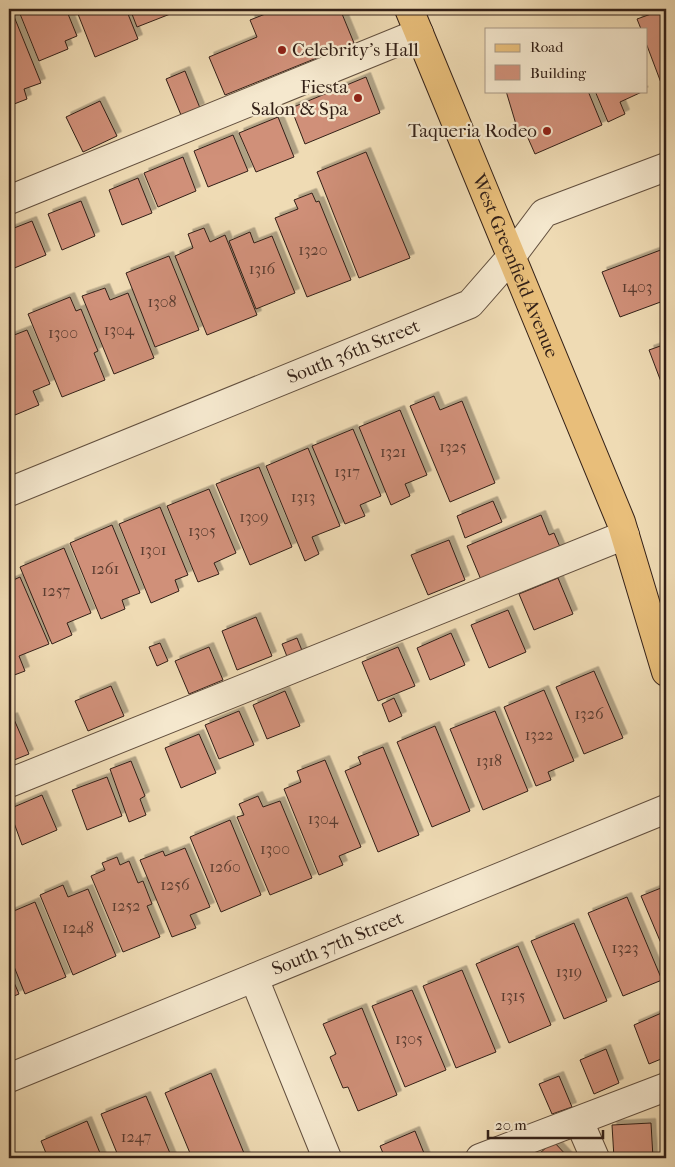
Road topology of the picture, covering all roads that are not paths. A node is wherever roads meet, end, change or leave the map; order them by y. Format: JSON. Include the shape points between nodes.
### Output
{"nodes":[{"id":1,"x":414,"y":16,"type":"edge"},
{"id":2,"x":666,"y":168,"type":"edge"},
{"id":3,"x":9,"y":200,"type":"edge"},
{"id":4,"x":511,"y":257,"type":"junction"},
{"id":5,"x":9,"y":492,"type":"edge"},
{"id":6,"x":623,"y":529,"type":"junction"},
{"id":7,"x":666,"y":606,"type":"edge"},
{"id":8,"x":666,"y":672,"type":"edge"},
{"id":9,"x":9,"y":783,"type":"edge"},
{"id":10,"x":666,"y":809,"type":"edge"},
{"id":11,"x":254,"y":978,"type":"junction"},
{"id":12,"x":9,"y":1078,"type":"edge"},
{"id":13,"x":666,"y":1087,"type":"edge"},
{"id":14,"x":579,"y":1121,"type":"junction"},
{"id":15,"x":327,"y":1158,"type":"edge"},
{"id":16,"x":480,"y":1158,"type":"edge"},
{"id":17,"x":594,"y":1158,"type":"edge"}],
"edges":[{"from":1,"to":3,"type":"street"},
{"from":1,"to":4,"type":"main road","name":"West Greenfield Avenue"},
{"from":2,"to":4,"type":"street","name":"South 36th Street","via":[[544,213]]},
{"from":4,"to":5,"type":"street","name":"South 36th Street","via":[[470,304]]},
{"from":4,"to":6,"type":"main road","name":"West Greenfield Avenue"},
{"from":6,"to":7,"type":"main road","name":"West Greenfield Avenue"},
{"from":6,"to":8,"type":"main road","name":"West Greenfield Avenue"},
{"from":6,"to":9,"type":"street"},
{"from":10,"to":11,"type":"street","name":"South 37th Street"},
{"from":11,"to":12,"type":"street","name":"South 37th Street"},
{"from":11,"to":15,"type":"street"},
{"from":13,"to":14,"type":"street"},
{"from":14,"to":16,"type":"street"},
{"from":14,"to":17,"type":"street"}]}
